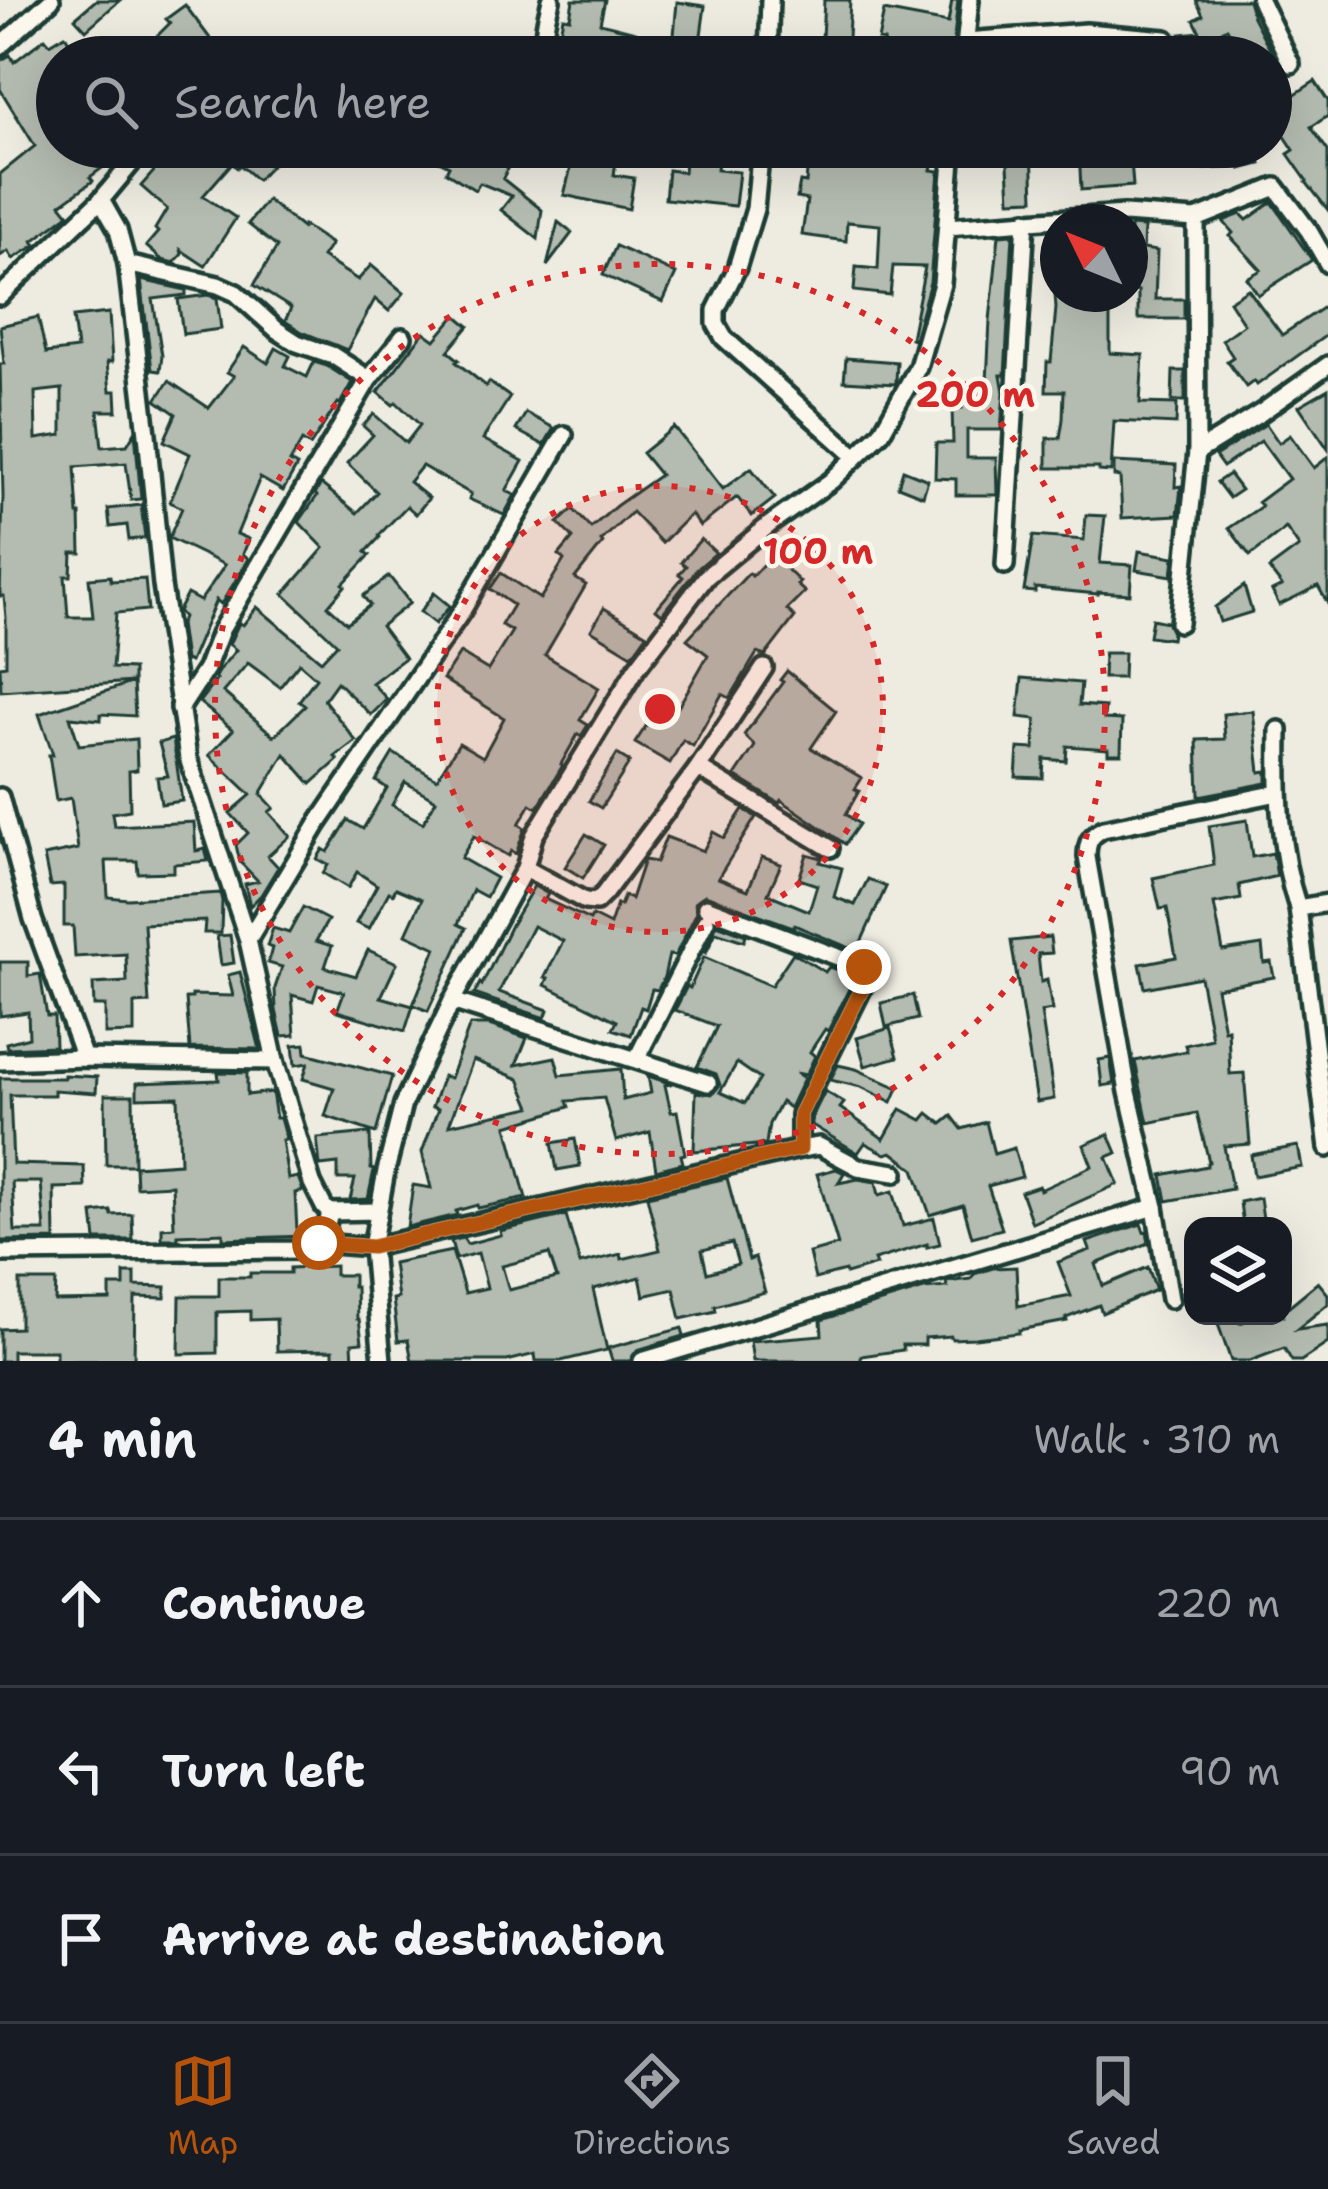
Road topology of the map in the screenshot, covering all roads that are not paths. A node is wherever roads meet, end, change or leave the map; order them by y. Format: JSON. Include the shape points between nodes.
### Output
{"nodes":[{"id":1,"x":51,"y":0,"type":"edge"},
{"id":2,"x":551,"y":0,"type":"edge"},
{"id":3,"x":770,"y":0,"type":"edge"},
{"id":4,"x":970,"y":0,"type":"edge"},
{"id":5,"x":1260,"y":0,"type":"edge"},
{"id":6,"x":544,"y":36,"type":"edge"},
{"id":7,"x":769,"y":36,"type":"edge"},
{"id":8,"x":966,"y":36,"type":"edge"},
{"id":9,"x":1058,"y":36,"type":"edge"},
{"id":10,"x":1139,"y":36,"type":"edge"},
{"id":11,"x":1277,"y":36,"type":"edge"},
{"id":12,"x":0,"y":46,"type":"edge"},
{"id":13,"x":128,"y":168,"type":"edge"},
{"id":14,"x":759,"y":168,"type":"edge"},
{"id":15,"x":951,"y":168,"type":"edge"},
{"id":16,"x":101,"y":200,"type":"junction"},
{"id":17,"x":1196,"y":219,"type":"junction"},
{"id":18,"x":1025,"y":220,"type":"junction"},
{"id":19,"x":947,"y":227,"type":"junction"},
{"id":20,"x":127,"y":264,"type":"junction"},
{"id":21,"x":1328,"y":265,"type":"edge"},
{"id":22,"x":0,"y":296,"type":"edge"},
{"id":23,"x":403,"y":338,"type":"dead end"},
{"id":24,"x":1328,"y":365,"type":"edge"},
{"id":25,"x":369,"y":379,"type":"junction"},
{"id":26,"x":564,"y":434,"type":"dead end"},
{"id":27,"x":1197,"y":452,"type":"junction"},
{"id":28,"x":856,"y":457,"type":"junction"},
{"id":29,"x":1005,"y":565,"type":"dead end"},
{"id":30,"x":1179,"y":623,"type":"dead end"},
{"id":31,"x":764,"y":668,"type":"dead end"},
{"id":32,"x":180,"y":709,"type":"junction"},
{"id":33,"x":1279,"y":730,"type":"dead end"},
{"id":34,"x":698,"y":768,"type":"junction"},
{"id":35,"x":1278,"y":793,"type":"junction"},
{"id":36,"x":0,"y":796,"type":"edge"},
{"id":37,"x":830,"y":848,"type":"dead end"},
{"id":38,"x":525,"y":868,"type":"junction"},
{"id":39,"x":1328,"y":903,"type":"edge"},
{"id":40,"x":1298,"y":908,"type":"junction"},
{"id":41,"x":248,"y":940,"type":"junction"},
{"id":42,"x":452,"y":1000,"type":"junction"},
{"id":43,"x":83,"y":1058,"type":"junction"},
{"id":44,"x":637,"y":1058,"type":"junction"},
{"id":45,"x":0,"y":1061,"type":"edge"},
{"id":46,"x":275,"y":1061,"type":"junction"},
{"id":47,"x":708,"y":1083,"type":"dead end"},
{"id":48,"x":1325,"y":1099,"type":"edge"},
{"id":49,"x":1328,"y":1148,"type":"edge"},
{"id":50,"x":800,"y":1149,"type":"junction"},
{"id":51,"x":895,"y":1173,"type":"dead end"},
{"id":52,"x":1154,"y":1207,"type":"junction"},
{"id":53,"x":377,"y":1211,"type":"junction"},
{"id":54,"x":330,"y":1212,"type":"junction"},
{"id":55,"x":319,"y":1243,"type":"junction"},
{"id":56,"x":372,"y":1247,"type":"junction"},
{"id":57,"x":0,"y":1252,"type":"edge"},
{"id":58,"x":1170,"y":1299,"type":"dead end"},
{"id":59,"x":382,"y":1361,"type":"edge"},
{"id":60,"x":642,"y":1361,"type":"edge"}],
"edges":[{"from":1,"to":12,"type":"street"},
{"from":2,"to":6,"type":"street"},
{"from":3,"to":7,"type":"street"},
{"from":4,"to":8,"type":"street"},
{"from":5,"to":11,"type":"street"},
{"from":9,"to":10,"type":"street"},
{"from":13,"to":16,"type":"street"},
{"from":14,"to":28,"type":"street","via":[[755,209],[716,324]]},
{"from":15,"to":19,"type":"street"},
{"from":16,"to":20,"type":"street"},
{"from":16,"to":22,"type":"street"},
{"from":17,"to":18,"type":"street"},
{"from":17,"to":21,"type":"street","via":[[1276,187]]},
{"from":17,"to":27,"type":"street"},
{"from":18,"to":19,"type":"street"},
{"from":18,"to":29,"type":"street"},
{"from":19,"to":28,"type":"street","via":[[942,284],[918,367],[880,433]]},
{"from":20,"to":25,"type":"street","via":[[218,284],[297,343]]},
{"from":20,"to":32,"type":"street"},
{"from":23,"to":25,"type":"street"},
{"from":24,"to":27,"type":"street"},
{"from":25,"to":32,"type":"street"},
{"from":26,"to":41,"type":"street","via":[[462,611]]},
{"from":27,"to":30,"type":"street"},
{"from":28,"to":38,"type":"street","via":[[706,577],[636,669],[534,836]]},
{"from":31,"to":34,"type":"street"},
{"from":32,"to":41,"type":"street","via":[[188,758]]},
{"from":33,"to":35,"type":"street"},
{"from":34,"to":37,"type":"street"},
{"from":34,"to":38,"type":"street","via":[[596,902]]},
{"from":35,"to":40,"type":"street"},
{"from":35,"to":52,"type":"street","via":[[1103,829],[1087,844]]},
{"from":36,"to":43,"type":"street"},
{"from":38,"to":42,"type":"street"},
{"from":39,"to":40,"type":"street"},
{"from":40,"to":48,"type":"street"},
{"from":41,"to":46,"type":"street"},
{"from":42,"to":44,"type":"street"},
{"from":42,"to":53,"type":"street","via":[[403,1103]]},
{"from":43,"to":45,"type":"street"},
{"from":43,"to":46,"type":"street"},
{"from":44,"to":47,"type":"street"},
{"from":44,"to":50,"type":"street","via":[[706,914],[864,967],[865,983],[800,1114]]},
{"from":46,"to":54,"type":"street","via":[[312,1183]]},
{"from":48,"to":49,"type":"street"},
{"from":50,"to":51,"type":"street","via":[[819,1147],[858,1167]]},
{"from":50,"to":56,"type":"street"},
{"from":52,"to":58,"type":"street"},
{"from":52,"to":60,"type":"street"},
{"from":53,"to":54,"type":"street"},
{"from":53,"to":56,"type":"street"},
{"from":54,"to":55,"type":"street"},
{"from":55,"to":56,"type":"street"},
{"from":55,"to":57,"type":"street","via":[[303,1250]]},
{"from":56,"to":59,"type":"street"}]}
